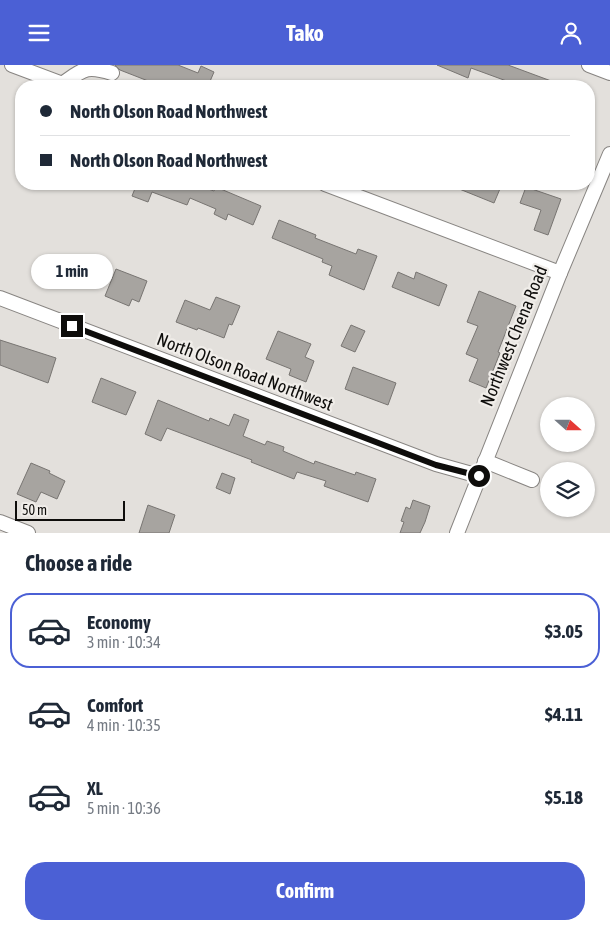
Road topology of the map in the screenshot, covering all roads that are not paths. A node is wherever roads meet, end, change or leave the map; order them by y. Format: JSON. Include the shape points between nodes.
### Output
{"nodes":[{"id":1,"x":12,"y":65,"type":"edge"},
{"id":2,"x":589,"y":65,"type":"edge"},
{"id":3,"x":112,"y":73,"type":"dead end"},
{"id":4,"x":610,"y":73,"type":"edge"},
{"id":5,"x":52,"y":80,"type":"edge"},
{"id":6,"x":70,"y":80,"type":"edge"},
{"id":7,"x":610,"y":154,"type":"edge"},
{"id":8,"x":341,"y":190,"type":"edge"},
{"id":9,"x":595,"y":190,"type":"edge"},
{"id":10,"x":595,"y":190,"type":"edge"},
{"id":11,"x":560,"y":273,"type":"junction"},
{"id":12,"x":0,"y":299,"type":"edge"},
{"id":13,"x":485,"y":461,"type":"junction"},
{"id":14,"x":479,"y":476,"type":"junction"},
{"id":15,"x":532,"y":480,"type":"dead end"},
{"id":16,"x":8,"y":527,"type":"edge"},
{"id":17,"x":28,"y":533,"type":"edge"},
{"id":18,"x":457,"y":533,"type":"edge"}],
"edges":[{"from":1,"to":5,"type":"street"},
{"from":2,"to":4,"type":"street"},
{"from":3,"to":6,"type":"street","via":[[93,67]]},
{"from":7,"to":9,"type":"street","name":"Northwest Chena Road"},
{"from":8,"to":11,"type":"street"},
{"from":10,"to":11,"type":"street","name":"Northwest Chena Road"},
{"from":11,"to":13,"type":"street","name":"Northwest Chena Road"},
{"from":12,"to":14,"type":"street","name":"North Olson Road Northwest","via":[[436,465]]},
{"from":13,"to":14,"type":"street","name":"Northwest Chena Road"},
{"from":13,"to":15,"type":"street"},
{"from":14,"to":18,"type":"street","name":"Northwest Chena Road"},
{"from":16,"to":17,"type":"street"}]}
